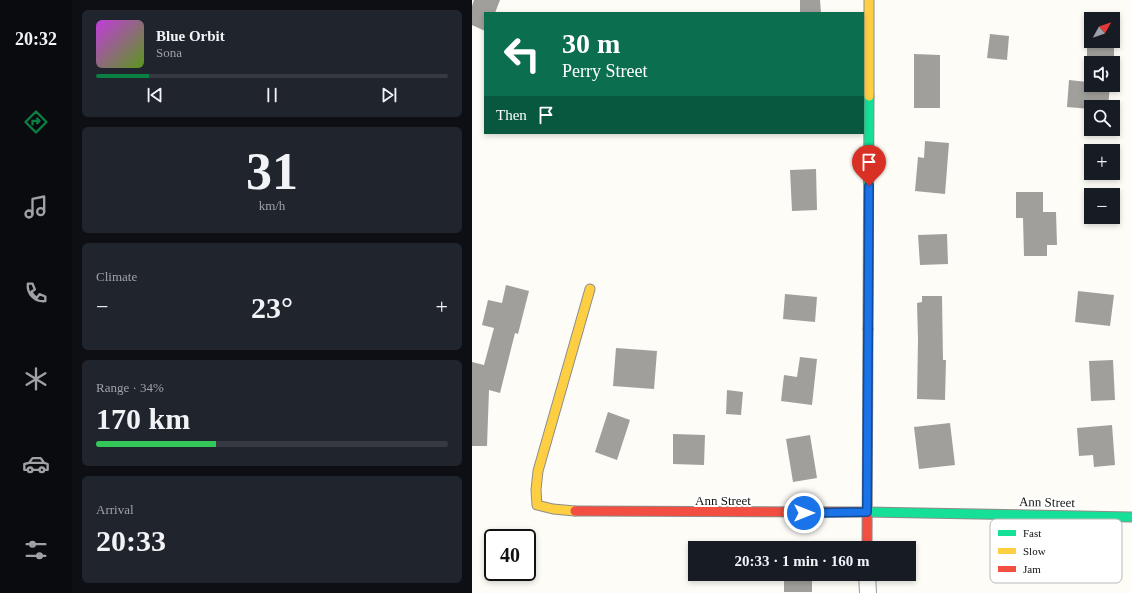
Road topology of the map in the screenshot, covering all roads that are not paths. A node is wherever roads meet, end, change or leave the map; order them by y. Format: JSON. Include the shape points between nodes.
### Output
{"nodes":[{"id":1,"x":869,"y":0,"type":"edge"},
{"id":2,"x":590,"y":289,"type":"dead end"},
{"id":3,"x":867,"y":512,"type":"junction"},
{"id":4,"x":1132,"y":517,"type":"edge"},
{"id":5,"x":867,"y":541,"type":"edge"},
{"id":6,"x":868,"y":581,"type":"edge"},
{"id":7,"x":868,"y":593,"type":"edge"}],
"edges":[{"from":1,"to":3,"type":"street"},
{"from":2,"to":3,"type":"street","name":"Ann Street","via":[[538,471],[537,505],[587,512]]},
{"from":3,"to":4,"type":"street","name":"Ann Street"},
{"from":3,"to":5,"type":"street"},
{"from":6,"to":7,"type":"street"}]}
